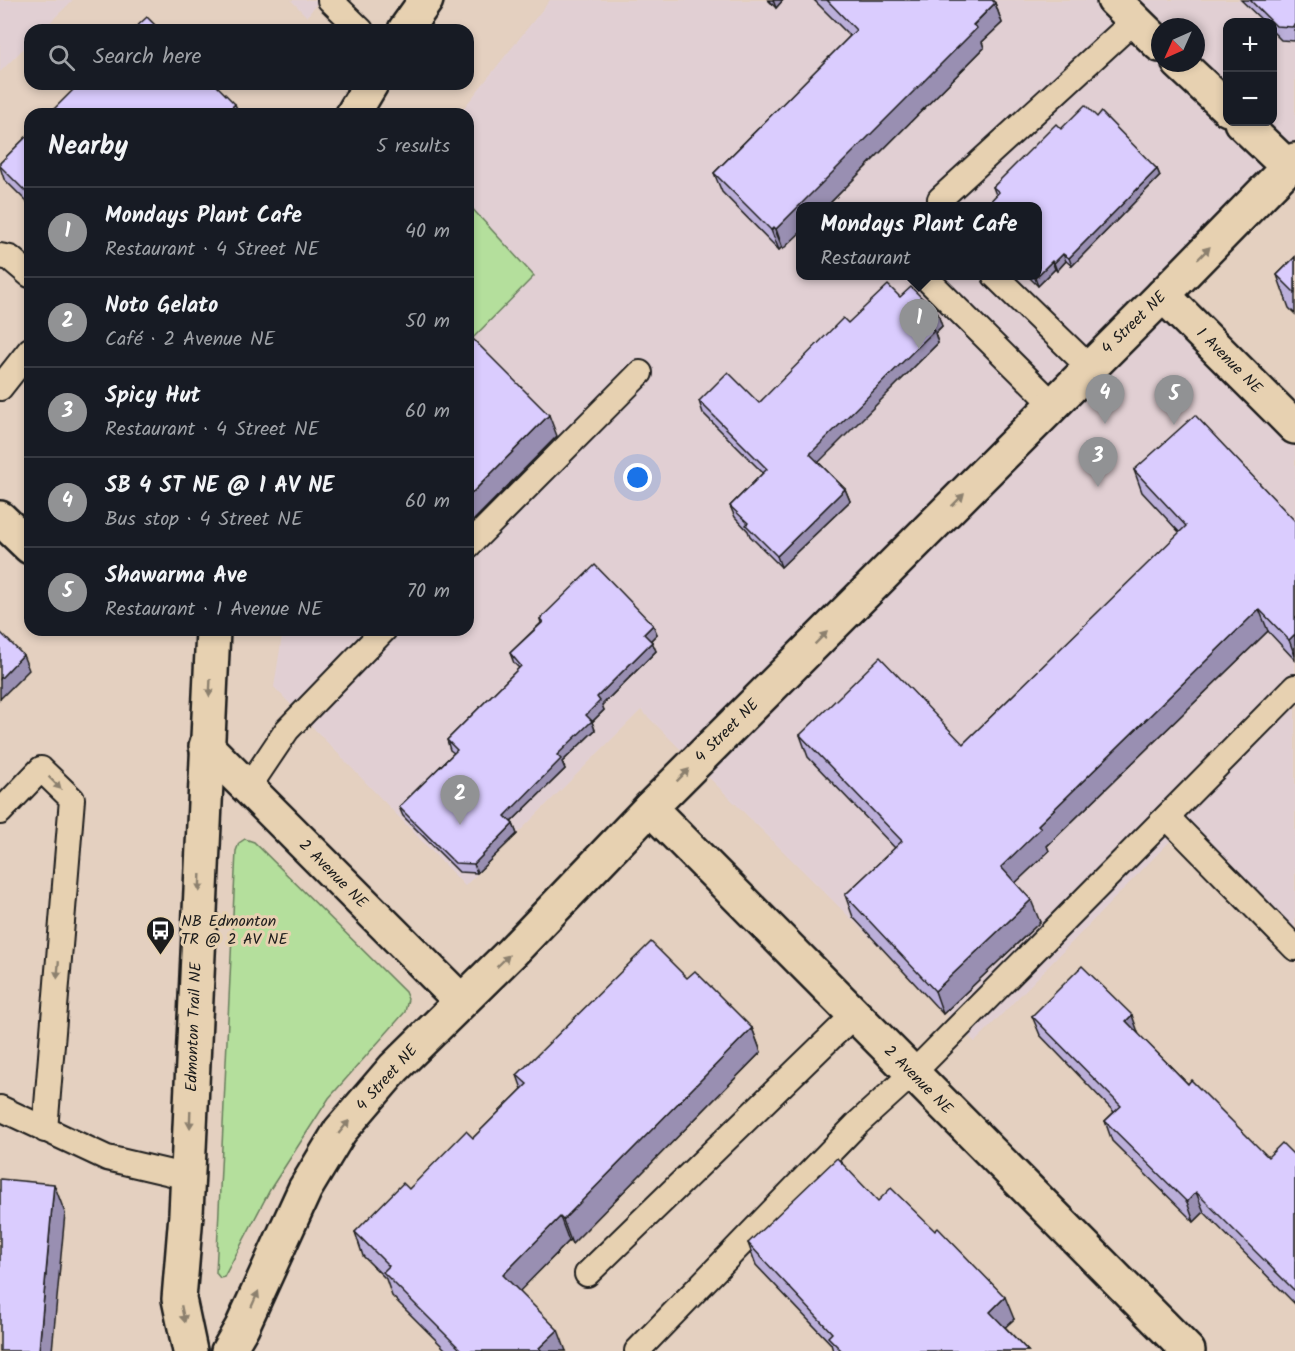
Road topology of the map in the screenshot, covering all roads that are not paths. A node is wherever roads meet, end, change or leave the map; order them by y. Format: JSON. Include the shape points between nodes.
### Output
{"nodes":[{"id":1,"x":330,"y":0,"type":"edge"},
{"id":2,"x":426,"y":0,"type":"edge"},
{"id":3,"x":1125,"y":10,"type":"edge"},
{"id":4,"x":355,"y":24,"type":"edge"},
{"id":5,"x":409,"y":24,"type":"edge"},
{"id":6,"x":1151,"y":36,"type":"edge"},
{"id":7,"x":1188,"y":72,"type":"edge"},
{"id":8,"x":367,"y":90,"type":"edge"},
{"id":9,"x":1223,"y":105,"type":"edge"},
{"id":10,"x":357,"y":108,"type":"edge"},
{"id":11,"x":1245,"y":126,"type":"edge"},
{"id":12,"x":1291,"y":164,"type":"edge"},
{"id":13,"x":941,"y":202,"type":"edge"},
{"id":14,"x":0,"y":256,"type":"edge"},
{"id":15,"x":24,"y":270,"type":"edge"},
{"id":16,"x":928,"y":280,"type":"edge"},
{"id":17,"x":999,"y":280,"type":"edge"},
{"id":18,"x":1163,"y":295,"type":"junction"},
{"id":19,"x":24,"y":358,"type":"edge"},
{"id":20,"x":1089,"y":367,"type":"junction"},
{"id":21,"x":640,"y":373,"type":"dead end"},
{"id":22,"x":0,"y":388,"type":"edge"},
{"id":23,"x":1053,"y":405,"type":"junction"},
{"id":24,"x":1295,"y":427,"type":"edge"},
{"id":25,"x":0,"y":518,"type":"edge"},
{"id":26,"x":474,"y":540,"type":"edge"},
{"id":27,"x":24,"y":541,"type":"edge"},
{"id":28,"x":213,"y":636,"type":"edge"},
{"id":29,"x":378,"y":636,"type":"edge"},
{"id":30,"x":1295,"y":687,"type":"edge"},
{"id":31,"x":206,"y":746,"type":"junction"},
{"id":32,"x":248,"y":788,"type":"junction"},
{"id":33,"x":650,"y":808,"type":"junction"},
{"id":34,"x":0,"y":812,"type":"edge"},
{"id":35,"x":1167,"y":817,"type":"junction"},
{"id":36,"x":1295,"y":948,"type":"edge"},
{"id":37,"x":461,"y":1001,"type":"junction"},
{"id":38,"x":854,"y":1015,"type":"junction"},
{"id":39,"x":912,"y":1074,"type":"junction"},
{"id":40,"x":0,"y":1108,"type":"edge"},
{"id":41,"x":45,"y":1130,"type":"junction"},
{"id":42,"x":188,"y":1177,"type":"junction"},
{"id":43,"x":587,"y":1274,"type":"dead end"},
{"id":44,"x":649,"y":1347,"type":"edge"},
{"id":45,"x":190,"y":1351,"type":"edge"},
{"id":46,"x":228,"y":1351,"type":"edge"},
{"id":47,"x":1188,"y":1351,"type":"edge"}],
"edges":[{"from":1,"to":4,"type":"lane"},
{"from":2,"to":5,"type":"main road"},
{"from":3,"to":6,"type":"main road"},
{"from":3,"to":13,"type":"lane"},
{"from":7,"to":9,"type":"main road"},
{"from":8,"to":10,"type":"main road"},
{"from":11,"to":12,"type":"main road"},
{"from":18,"to":12,"type":"main road","name":"4 Street NE","one_way":true},
{"from":14,"to":15,"type":"lane","via":[[10,258]]},
{"from":16,"to":23,"type":"lane"},
{"from":17,"to":20,"type":"lane"},
{"from":18,"to":20,"type":"main road","name":"4 Street NE"},
{"from":18,"to":24,"type":"main road","name":"1 Avenue NE"},
{"from":19,"to":22,"type":"lane"},
{"from":20,"to":23,"type":"main road","name":"4 Street NE"},
{"from":21,"to":26,"type":"lane"},
{"from":33,"to":23,"type":"main road","name":"4 Street NE","one_way":true},
{"from":25,"to":27,"type":"main road"},
{"from":28,"to":31,"type":"main road","name":"Edmonton Trail NE","one_way":true},
{"from":29,"to":32,"type":"lane","via":[[287,730]]},
{"from":30,"to":35,"type":"lane"},
{"from":31,"to":32,"type":"main road","name":"2 Avenue NE"},
{"from":31,"to":42,"type":"main road","name":"Edmonton Trail NE","one_way":true},
{"from":32,"to":37,"type":"main road","name":"2 Avenue NE"},
{"from":37,"to":33,"type":"main road","name":"4 Street NE","one_way":true},
{"from":33,"to":38,"type":"main road","name":"2 Avenue NE"},
{"from":34,"to":41,"type":"lane","one_way":true,"via":[[41,769],[72,799]]},
{"from":35,"to":36,"type":"lane"},
{"from":35,"to":39,"type":"lane"},
{"from":46,"to":37,"type":"main road","name":"4 Street NE","one_way":true,"via":[[305,1189],[340,1131],[394,1068]]},
{"from":38,"to":39,"type":"main road","name":"2 Avenue NE"},
{"from":38,"to":43,"type":"lane"},
{"from":39,"to":44,"type":"lane","via":[[858,1123]]},
{"from":39,"to":47,"type":"main road","name":"2 Avenue NE"},
{"from":40,"to":41,"type":"lane"},
{"from":41,"to":42,"type":"lane","via":[[107,1158]]},
{"from":42,"to":45,"type":"main road","name":"Edmonton Trail NE","one_way":true,"via":[[179,1299]]}]}
